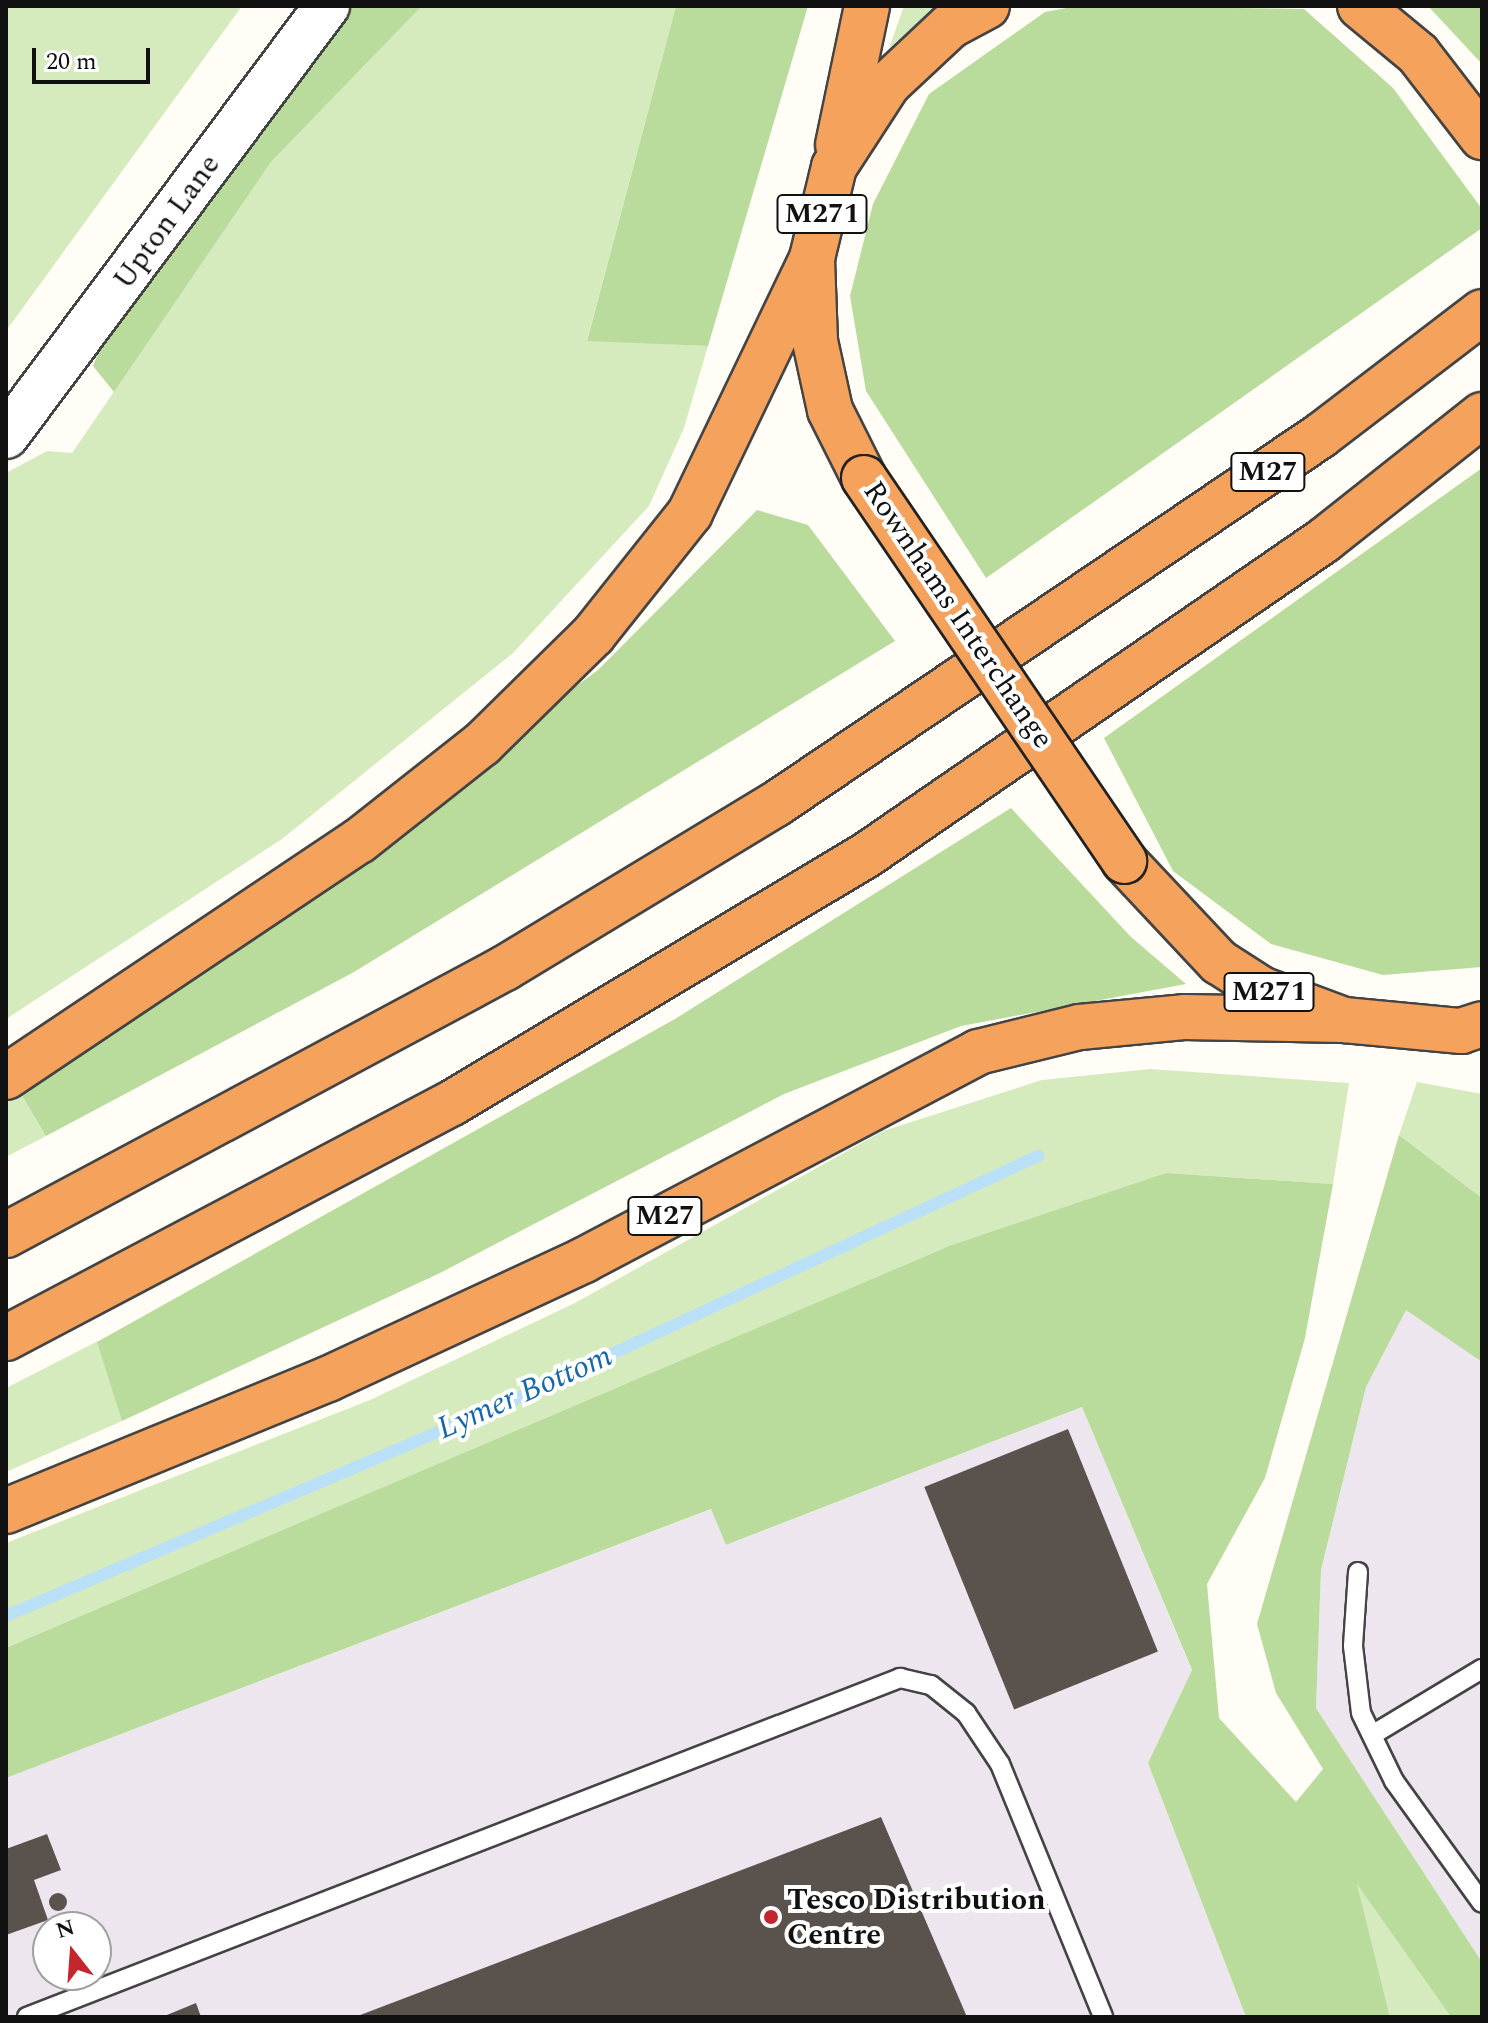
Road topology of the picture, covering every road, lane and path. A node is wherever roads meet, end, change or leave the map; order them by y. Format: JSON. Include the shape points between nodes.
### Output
{"nodes":[{"id":1,"x":327,"y":6,"type":"edge"},
{"id":2,"x":867,"y":6,"type":"edge"},
{"id":3,"x":987,"y":6,"type":"edge"},
{"id":4,"x":1360,"y":6,"type":"edge"},
{"id":5,"x":1482,"y":137,"type":"edge"},
{"id":6,"x":834,"y":167,"type":"junction"},
{"id":7,"x":812,"y":258,"type":"junction"},
{"id":8,"x":1482,"y":312,"type":"edge"},
{"id":9,"x":1482,"y":415,"type":"edge"},
{"id":10,"x":6,"y":436,"type":"edge"},
{"id":11,"x":1344,"y":1020,"type":"junction"},
{"id":12,"x":1475,"y":1030,"type":"edge"},
{"id":13,"x":6,"y":1077,"type":"edge"},
{"id":14,"x":6,"y":1235,"type":"edge"},
{"id":15,"x":6,"y":1338,"type":"edge"},
{"id":16,"x":6,"y":1511,"type":"edge"},
{"id":17,"x":1358,"y":1572,"type":"dead end"},
{"id":18,"x":1482,"y":1669,"type":"edge"},
{"id":19,"x":1372,"y":1735,"type":"junction"},
{"id":20,"x":1482,"y":1903,"type":"edge"},
{"id":21,"x":27,"y":2017,"type":"edge"},
{"id":22,"x":1103,"y":2017,"type":"edge"}],
"edges":[{"from":1,"to":10,"type":"street","name":"Upton Lane"},
{"from":2,"to":6,"type":"highway","number":"M271"},
{"from":3,"to":6,"type":"highway","name":"Rownhams Interchange","number":"M271","via":[[950,26],[888,84]]},
{"from":4,"to":5,"type":"highway","via":[[1418,54]]},
{"from":6,"to":7,"type":"highway","name":"Rownhams Interchange","number":"M271"},
{"from":7,"to":11,"type":"highway","name":"Rownhams Interchange","number":"M271","bridge":true,"via":[[815,341],[830,410],[864,478],[1124,861],[1219,962],[1261,989]]},
{"from":7,"to":13,"type":"highway","via":[[690,513],[593,635],[482,744],[359,841]]},
{"from":8,"to":14,"type":"highway","number":"M27","via":[[1320,436],[776,804],[505,968]]},
{"from":9,"to":15,"type":"highway","via":[[1323,541],[865,856],[452,1103]]},
{"from":11,"to":12,"type":"highway","name":"Rownhams Interchange","number":"M271"},
{"from":11,"to":16,"type":"highway","number":"M27","via":[[1184,1017],[1080,1027],[978,1052],[584,1260],[328,1379]]},
{"from":17,"to":19,"type":"lane","via":[[1353,1646],[1361,1713]]},
{"from":18,"to":19,"type":"lane"},
{"from":19,"to":20,"type":"lane","via":[[1394,1781]]},
{"from":21,"to":22,"type":"lane","via":[[900,1678],[931,1685],[966,1713],[1000,1764]]}]}
